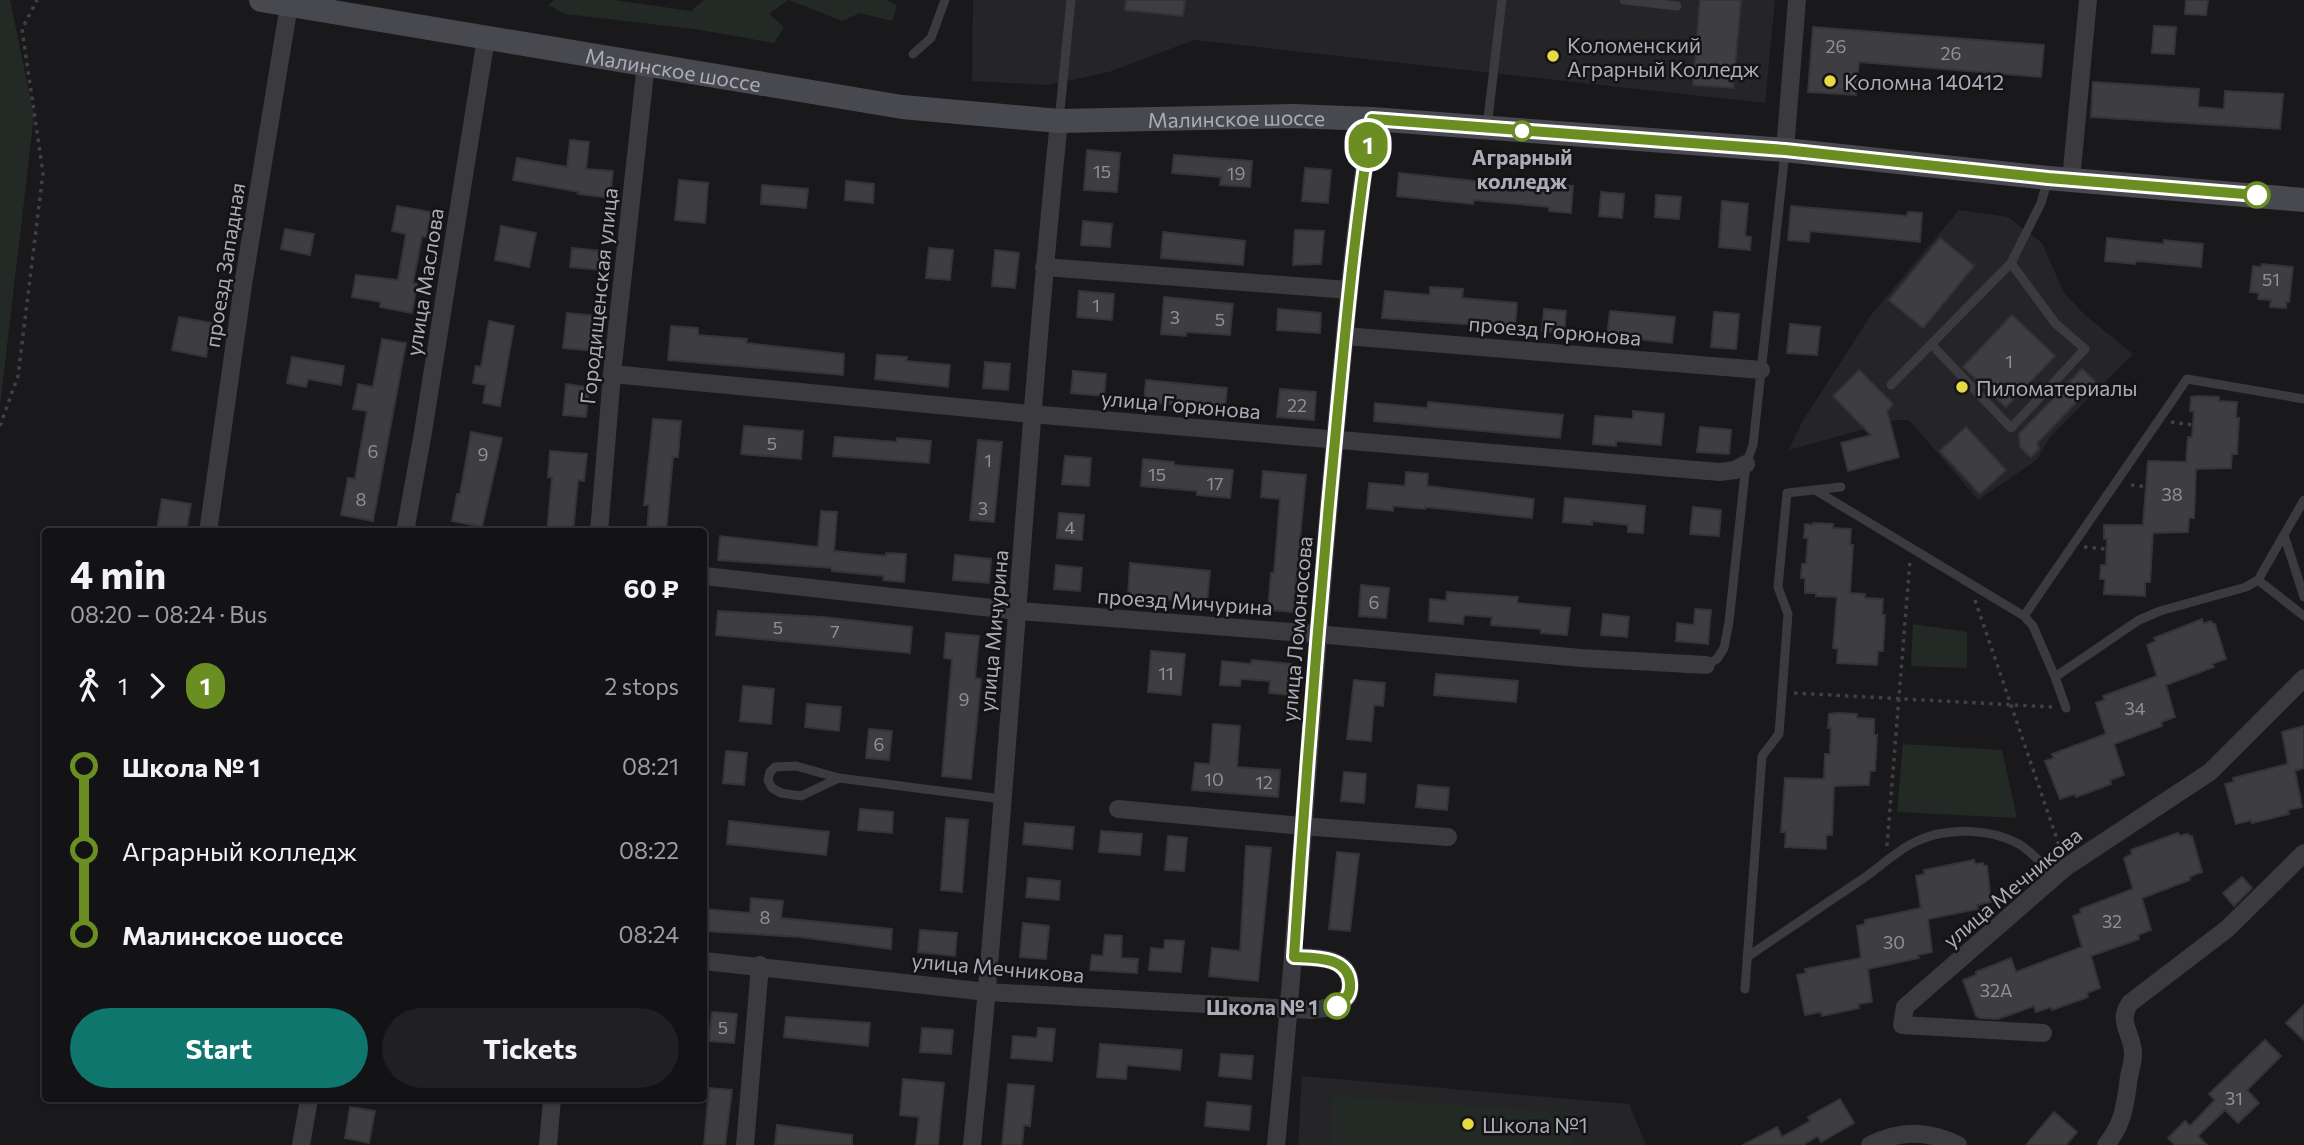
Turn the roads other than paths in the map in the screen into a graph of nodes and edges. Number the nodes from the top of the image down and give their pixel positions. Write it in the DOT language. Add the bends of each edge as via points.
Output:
graph roads {
  1 [pos="261,0"];
  2 [pos="945,0"];
  3 [pos="1071,0"];
  4 [pos="1502,0"];
  5 [pos="1624,0"];
  6 [pos="1797,0"];
  7 [pos="2088,0"];
  8 [pos="289,5"];
  9 [pos="1677,6"];
  10 [pos="486,38"];
  11 [pos="913,54"];
  12 [pos="646,64"];
  13 [pos="1372,119"];
  14 [pos="1059,121"];
  15 [pos="1486,128"];
  16 [pos="1785,150"];
  17 [pos="2060,179"];
  18 [pos="2304,200"];
  19 [pos="2011,263"];
  20 [pos="1044,267"];
  21 [pos="1349,290"];
  22 [pos="1345,336"];
  23 [pos="1931,344"];
  24 [pos="1761,370"];
  25 [pos="611,374"];
  26 [pos="1891,385"];
  27 [pos="2304,399"];
  28 [pos="1031,414"];
  29 [pos="1335,439"];
  30 [pos="1746,464"];
  31 [pos="1841,487"];
  32 [pos="1814,490"];
  33 [pos="2304,500"];
  34 [pos="209,528"];
  35 [pos="406,528"];
  36 [pos="599,528"];
  37 [pos="2284,536"];
  38 [pos="707,576"];
  39 [pos="2258,580"];
  40 [pos="2304,597"];
  41 [pos="1018,611"];
  42 [pos="2304,615"];
  43 [pos="2024,616"];
  44 [pos="1317,634"];
  45 [pos="1706,665"];
  46 [pos="2055,677"];
  47 [pos="2304,678"];
  48 [pos="2066,708"];
  49 [pos="839,778"];
  50 [pos="1002,799"];
  51 [pos="1118,809"];
  52 [pos="1302,827"];
  53 [pos="1448,837"];
  54 [pos="2304,853"];
  55 [pos="2061,871"];
  56 [pos="1294,957"];
  57 [pos="1747,957"];
  58 [pos="707,961"];
  59 [pos="760,965"];
  60 [pos="1745,989"];
  61 [pos="987,992"];
  62 [pos="1290,1007"];
  63 [pos="2043,1033"];
  64 [pos="308,1102"];
  65 [pos="552,1102"];
  66 [pos="301,1145"];
  67 [pos="548,1145"];
  68 [pos="745,1145"];
  69 [pos="972,1145"];
  70 [pos="1276,1145"];
  71 [pos="1870,1145"];
  72 [pos="1958,1145"];
  73 [pos="2106,1145"];
  1 -- 8 [label="main road, Малинское шоссе"];
  2 -- 11 [label="lane" via="931,37"];
  3 -- 14 [label="lane"];
  4 -- 15 [label="lane"];
  5 -- 9 [label="lane"];
  6 -- 16 [label="street"];
  7 -- 17 [label="street"];
  8 -- 10 [label="main road, Малинское шоссе"];
  8 -- 34 [label="street, проезд Западная"];
  10 -- 12 [label="main road, Малинское шоссе"];
  10 -- 35 [label="street, улица Маслова"];
  12 -- 14 [label="main road, Малинское шоссе" via="902,107"];
  12 -- 25 [label="street, Городищенская улица"];
  13 -- 14 [label="main road, Малинское шоссе"];
  13 -- 15 [label="main road, Малинское шоссе"];
  13 -- 21 [label="street, улица Ломоносова"];
  14 -- 20 [label="street, улица Мичурина"];
  15 -- 16 [label="main road, Малинское шоссе"];
  16 -- 17 [label="main road, Малинское шоссе"];
  16 -- 24 [label="lane"];
  17 -- 18 [label="main road, Малинское шоссе"];
  17 -- 19 [label="lane" via="2041,202"];
  19 -- 23 [label="lane"];
  19 -- 23 [label="lane" via="2055,323 2085,349 2011,428"];
  20 -- 21 [label="street"];
  20 -- 28 [label="street, улица Мичурина"];
  21 -- 22 [label="street, улица Ломоносова"];
  22 -- 24 [label="street, проезд Горюнова"];
  22 -- 29 [label="street, улица Ломоносова"];
  23 -- 26 [label="lane"];
  24 -- 30 [label="lane" via="1753,445"];
  25 -- 28 [label="street, улица Горюнова"];
  25 -- 36 [label="street, Городищенская улица"];
  27 -- 43 [label="lane" via="2187,379"];
  28 -- 29 [label="street, улица Горюнова"];
  28 -- 41 [label="street, улица Мичурина"];
  29 -- 30 [label="street, улица Горюнова" via="1720,472"];
  29 -- 44 [label="street, улица Ломоносова"];
  30 -- 45 [label="lane" via="1724,648"];
  31 -- 32 [label="lane"];
  32 -- 43 [label="lane"];
  32 -- 57 [label="lane" via="1787,493 1778,587 1788,614 1779,734 1762,756"];
  33 -- 37 [label="lane"];
  37 -- 39 [label="lane"];
  37 -- 40 [label="lane"];
  38 -- 41 [label="street, проезд Мичурина"];
  39 -- 42 [label="lane"];
  39 -- 46 [label="lane" via="2139,620"];
  41 -- 44 [label="street, проезд Мичурина"];
  41 -- 50 [label="street, улица Мичурина"];
  43 -- 46 [label="lane" via="2034,626"];
  44 -- 45 [label="street, проезд Мичурина"];
  44 -- 52 [label="street, улица Ломоносова"];
  46 -- 48 [label="lane"];
  47 -- 55 [label="street, улица Мечникова" via="2210,772"];
  49 -- 49 [label="lane" via="785,765 775,767 768,780 780,793 801,796"];
  49 -- 50 [label="lane"];
  50 -- 61 [label="street, улица Мичурина"];
  51 -- 52 [label="street"];
  52 -- 53 [label="street"];
  52 -- 56 [label="street, улица Ломоносова"];
  54 -- 73 [label="street" via="2227,929 2124,1011 2133,1055 2126,1105 2117,1131"];
  55 -- 57 [label="lane" via="2006,838 1970,831 1941,834 1917,841"];
  55 -- 63 [label="street, улица Мечникова" via="1905,1007 1902,1025"];
  56 -- 62 [label="street, улица Ломоносова"];
  56 -- 62 [label="street" via="1327,960 1344,967 1350,989 1348,998 1337,1006"];
  57 -- 60 [label="lane"];
  58 -- 59 [label="street, улица Мечникова"];
  59 -- 61 [label="street, улица Мечникова"];
  59 -- 68 [label="street"];
  61 -- 62 [label="street, улица Мечникова"];
  61 -- 69 [label="street, улица Мичурина"];
  62 -- 70 [label="street, улица Ломоносова"];
  64 -- 66 [label="street"];
  65 -- 67 [label="street"];
  71 -- 72 [label="street" via="1906,1132 1940,1136"];
}
